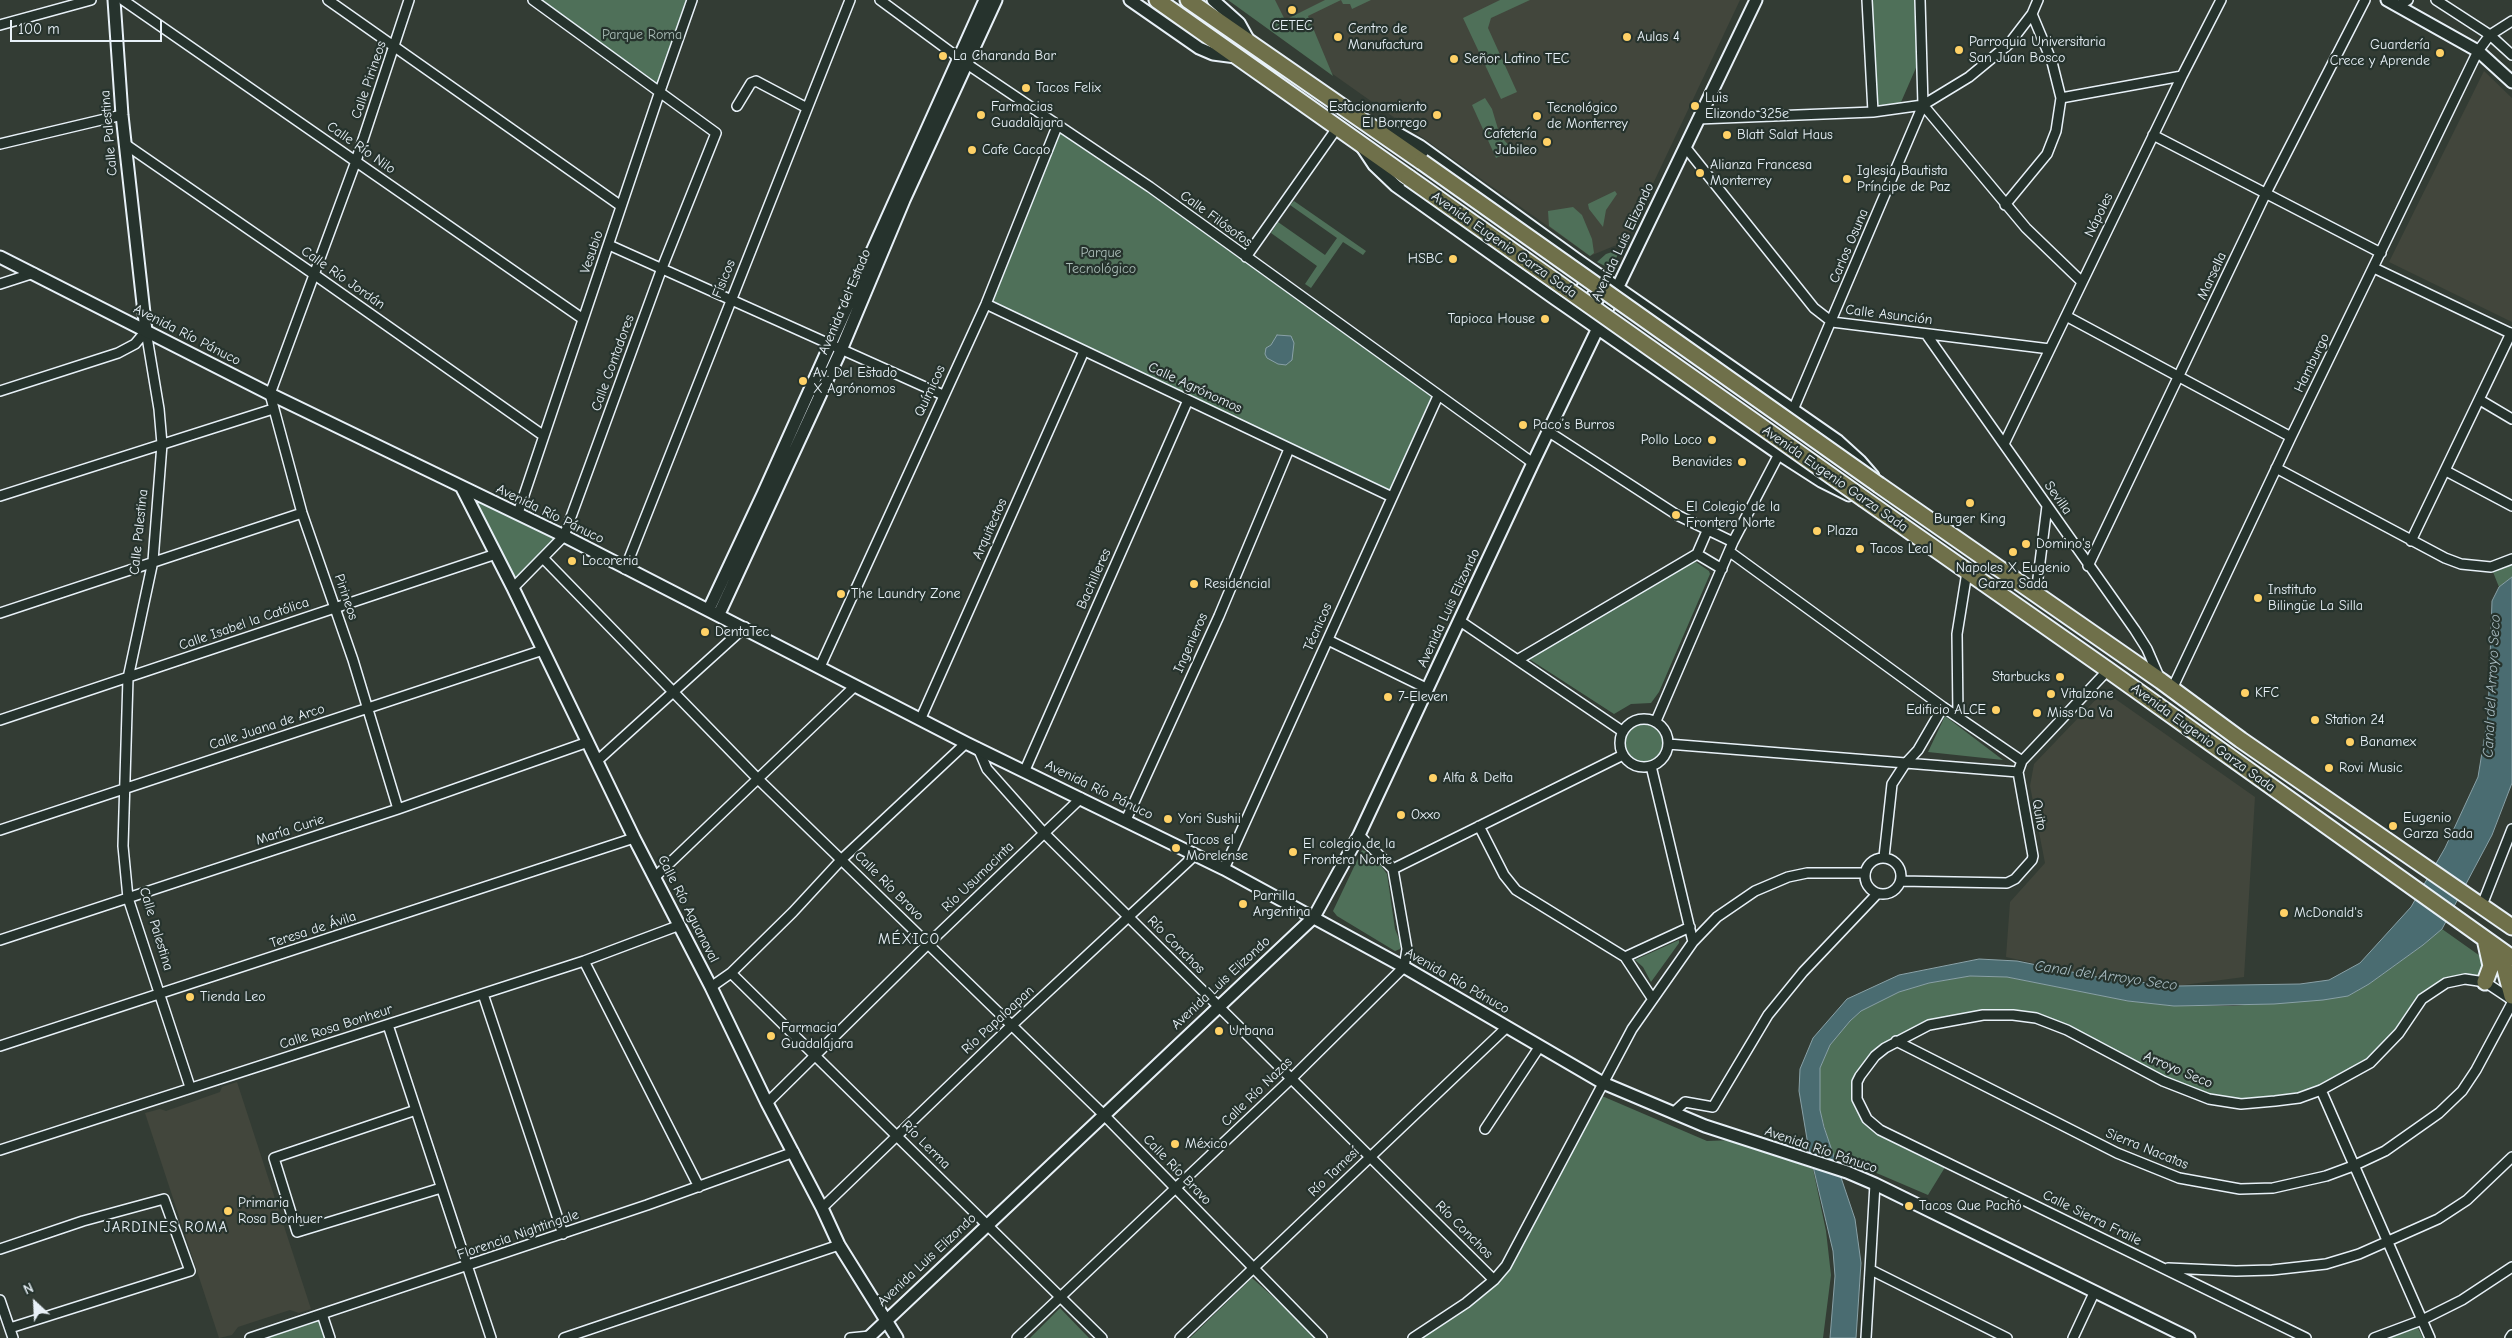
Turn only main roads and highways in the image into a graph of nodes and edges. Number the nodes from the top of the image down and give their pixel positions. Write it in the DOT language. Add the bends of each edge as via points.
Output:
graph roads {
  1 [pos="1157,0"];
  2 [pos="1188,0"];
  3 [pos="2512,927"];
  4 [pos="2486,939"];
  5 [pos="2506,954"];
  6 [pos="2485,982"];
  7 [pos="2512,1000"];
  1 -- 4 [label="highway, Avenida Eugenio Garza Sada, bridge"];
  2 -- 3 [label="highway, Avenida Eugenio Garza Sada, bridge"];
  4 -- 5 [label="highway, Avenida Eugenio Garza Sada"];
  4 -- 6 [label="highway" via="2491,966"];
  5 -- 7 [label="highway"];
}
